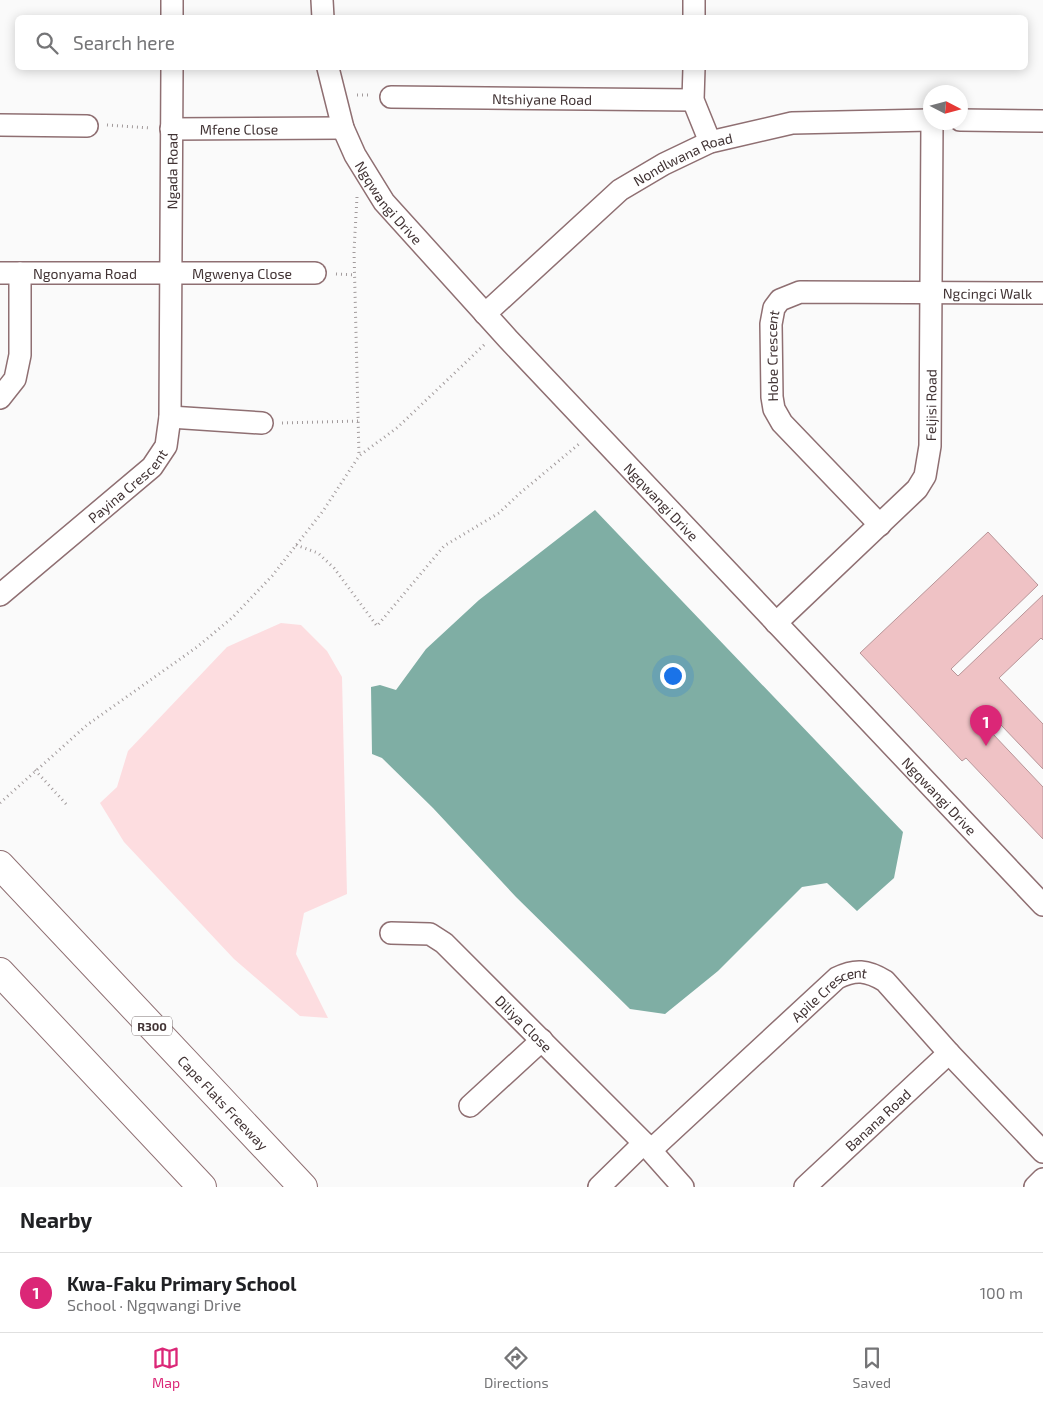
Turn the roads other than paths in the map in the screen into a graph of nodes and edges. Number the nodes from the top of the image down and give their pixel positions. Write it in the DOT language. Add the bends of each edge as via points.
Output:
graph roads {
  1 [pos="172,0"];
  2 [pos="322,0"];
  3 [pos="694,0"];
  4 [pos="172,15"];
  5 [pos="323,15"];
  6 [pos="694,15"];
  7 [pos="172,70"];
  8 [pos="329,70"];
  9 [pos="694,70"];
  10 [pos="391,97"];
  11 [pos="694,100"];
  12 [pos="968,120"];
  13 [pos="923,121"];
  14 [pos="1043,121"];
  15 [pos="0,125"];
  16 [pos="87,126"];
  17 [pos="344,128"];
  18 [pos="171,130"];
  19 [pos="931,130"];
  20 [pos="710,142"];
  21 [pos="10,273"];
  22 [pos="315,273"];
  23 [pos="170,274"];
  24 [pos="932,293"];
  25 [pos="1043,293"];
  26 [pos="485,314"];
  27 [pos="0,398"];
  28 [pos="170,417"];
  29 [pos="262,423"];
  30 [pos="880,525"];
  31 [pos="0,596"];
  32 [pos="776,622"];
  33 [pos="0,865"];
  34 [pos="1043,905"];
  35 [pos="391,933"];
  36 [pos="0,972"];
  37 [pos="542,1040"];
  38 [pos="949,1053"];
  39 [pos="470,1106"];
  40 [pos="648,1146"];
  41 [pos="1043,1152"];
  42 [pos="1043,1179"];
  43 [pos="202,1187"];
  44 [pos="303,1187"];
  45 [pos="600,1187"];
  46 [pos="683,1187"];
  47 [pos="805,1187"];
  48 [pos="1035,1187"];
  1 -- 4 [label="street"];
  2 -- 5 [label="street"];
  3 -- 6 [label="street"];
  7 -- 18 [label="street, Ngada Road"];
  8 -- 17 [label="street, Ngqwangi Drive"];
  9 -- 11 [label="street"];
  10 -- 11 [label="street, Ntshiyane Road"];
  11 -- 20 [label="street"];
  12 -- 14 [label="street"];
  13 -- 20 [label="street, Nondlwana Road" via="792,122"];
  15 -- 16 [label="street"];
  17 -- 18 [label="street, Mfene Close"];
  17 -- 26 [label="street, Ngqwangi Drive" via="360,164 384,202"];
  18 -- 23 [label="street, Ngada Road"];
  19 -- 24 [label="street, Feljisi Road"];
  20 -- 26 [label="street, Nondlwana Road" via="620,190"];
  21 -- 23 [label="street, Ngonyama Road"];
  21 -- 27 [label="street" via="20,355 15,379"];
  22 -- 23 [label="street, Mgwenya Close"];
  23 -- 28 [label="street, Payina Crescent"];
  24 -- 25 [label="street, Ngcingci Walk"];
  24 -- 30 [label="street, Feljisi Road" via="928,466 917,489"];
  24 -- 30 [label="street, Hobe Crescent" via="800,292 780,300 774,308 771,324 774,409 782,424"];
  26 -- 32 [label="street, Ngqwangi Drive"];
  28 -- 29 [label="street"];
  28 -- 31 [label="street, Payina Crescent" via="166,446 152,467"];
  30 -- 32 [label="street, Feljisi Road"];
  32 -- 34 [label="street, Ngqwangi Drive"];
  33 -- 44 [label="highway, Cape Flats Freeway / R300"];
  35 -- 37 [label="street, Diliya Close" via="430,934 444,943"];
  36 -- 43 [label="highway"];
  37 -- 39 [label="street"];
  37 -- 40 [label="street, Diliya Close"];
  38 -- 40 [label="street, Apile Crescent" via="885,981 872,973 850,972 837,978"];
  38 -- 41 [label="street, Apile Crescent"];
  38 -- 47 [label="street, Banana Road"];
  40 -- 45 [label="street"];
  40 -- 46 [label="street, Diliya Close"];
  42 -- 48 [label="street"];
}
